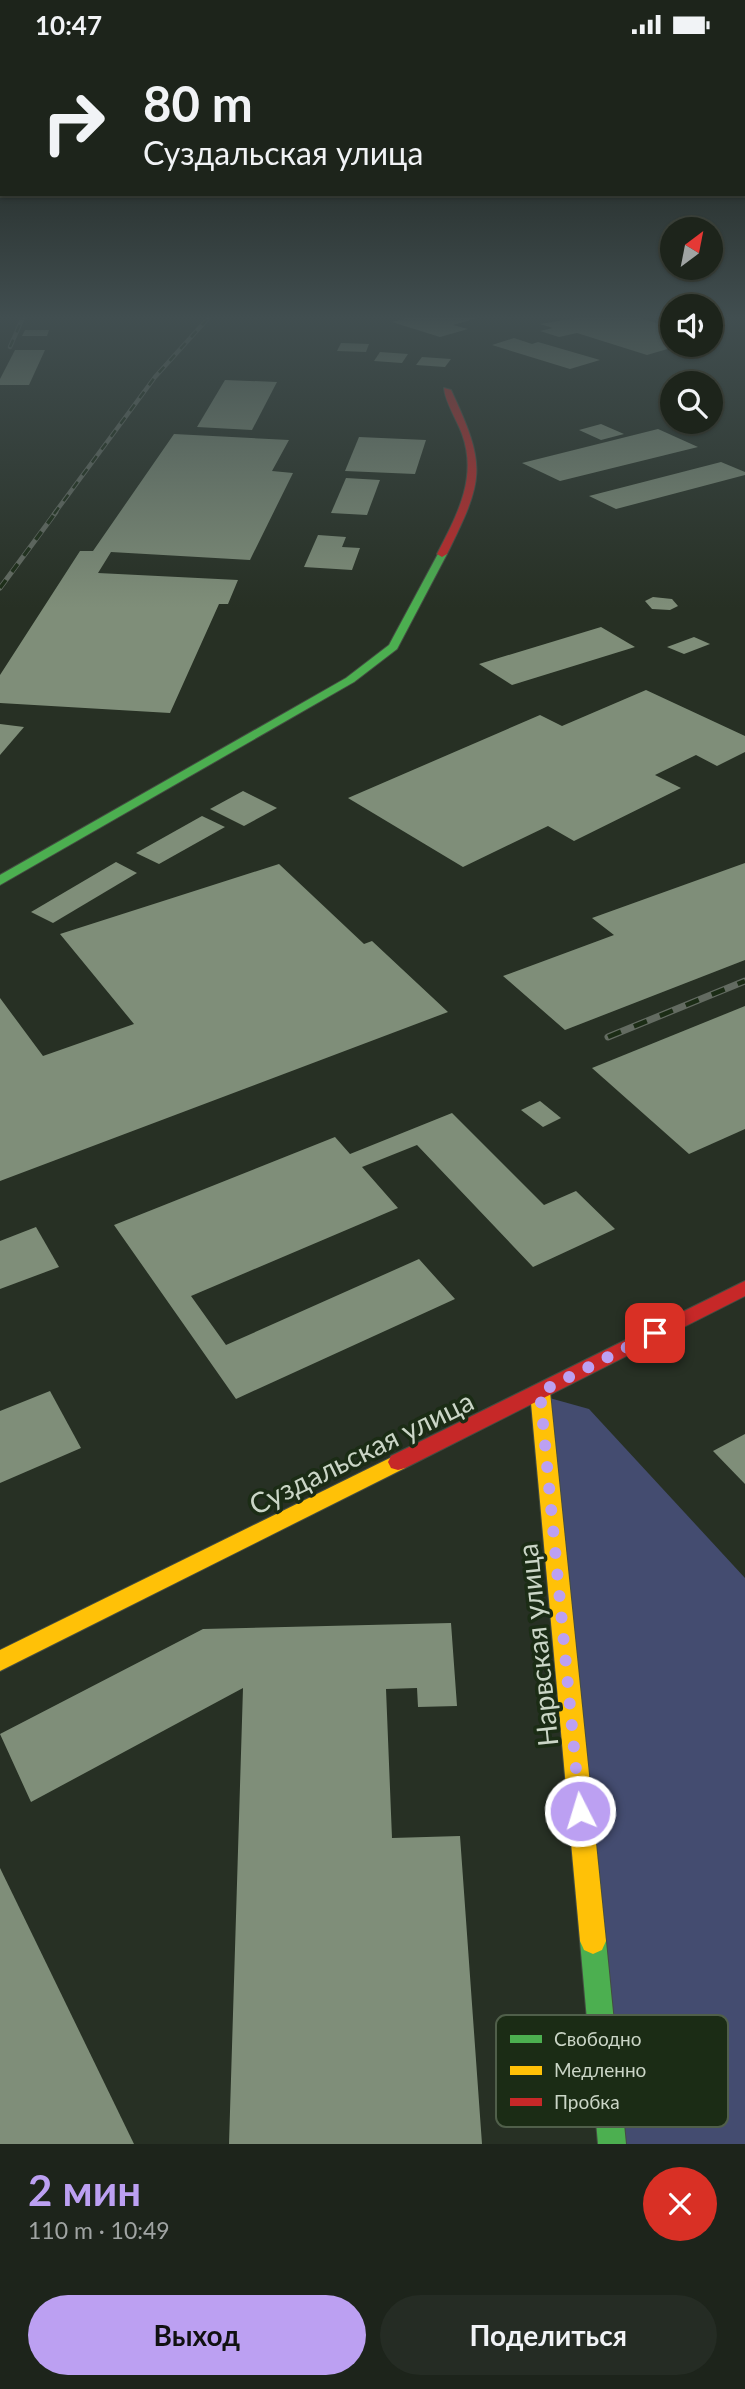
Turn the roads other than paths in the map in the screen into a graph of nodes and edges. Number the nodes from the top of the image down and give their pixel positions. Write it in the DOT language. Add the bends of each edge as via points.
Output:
graph roads {
  1 [pos="458,413"];
  2 [pos="0,881"];
  3 [pos="745,1288"];
  4 [pos="540,1392"];
  5 [pos="0,1661"];
  6 [pos="600,2015"];
  1 -- 2 [label="street" via="476,470 471,498 393,647 350,680"];
  3 -- 4 [label="street, Суздальская улица"];
  4 -- 5 [label="street, Суздальская улица"];
  4 -- 6 [label="street, Нарвская улица"];
}
